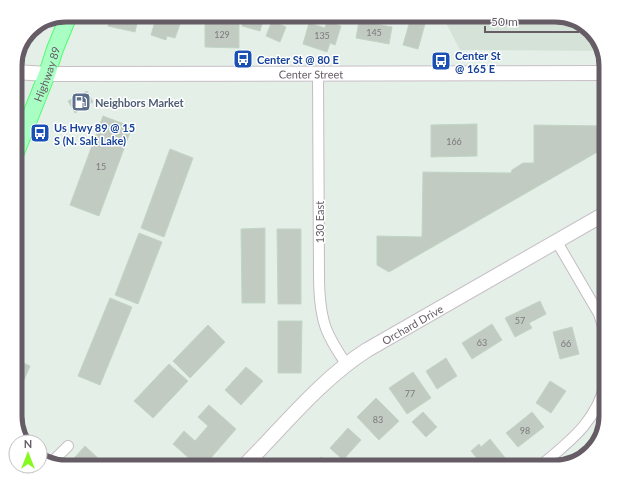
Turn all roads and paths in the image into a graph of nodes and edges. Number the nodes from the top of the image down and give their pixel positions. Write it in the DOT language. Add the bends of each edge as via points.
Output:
graph roads {
  1 [pos="66,22"];
  2 [pos="22,72"];
  3 [pos="318,73"];
  4 [pos="599,73"];
  5 [pos="48,74"];
  6 [pos="22,138"];
  7 [pos="599,217"];
  8 [pos="557,242"];
  9 [pos="599,314"];
  10 [pos="346,364"];
  11 [pos="599,402"];
  12 [pos="68,446"];
  13 [pos="55,459"];
  14 [pos="250,460"];
  15 [pos="548,460"];
  1 -- 5 [label="main road, Highway 89"];
  2 -- 5 [label="main road, Center Street"];
  3 -- 4 [label="main road, Center Street"];
  3 -- 5 [label="main road, Center Street"];
  3 -- 10 [label="street, 130 East" via="320,298 326,330"];
  5 -- 6 [label="main road, Highway 89"];
  7 -- 8 [label="main road, Orchard Drive"];
  8 -- 9 [label="street"];
  8 -- 10 [label="main road, Orchard Drive"];
  10 -- 14 [label="main road, Orchard Drive" via="323,384"];
  11 -- 15 [label="street" via="588,423"];
  12 -- 13 [label="street"];
}
